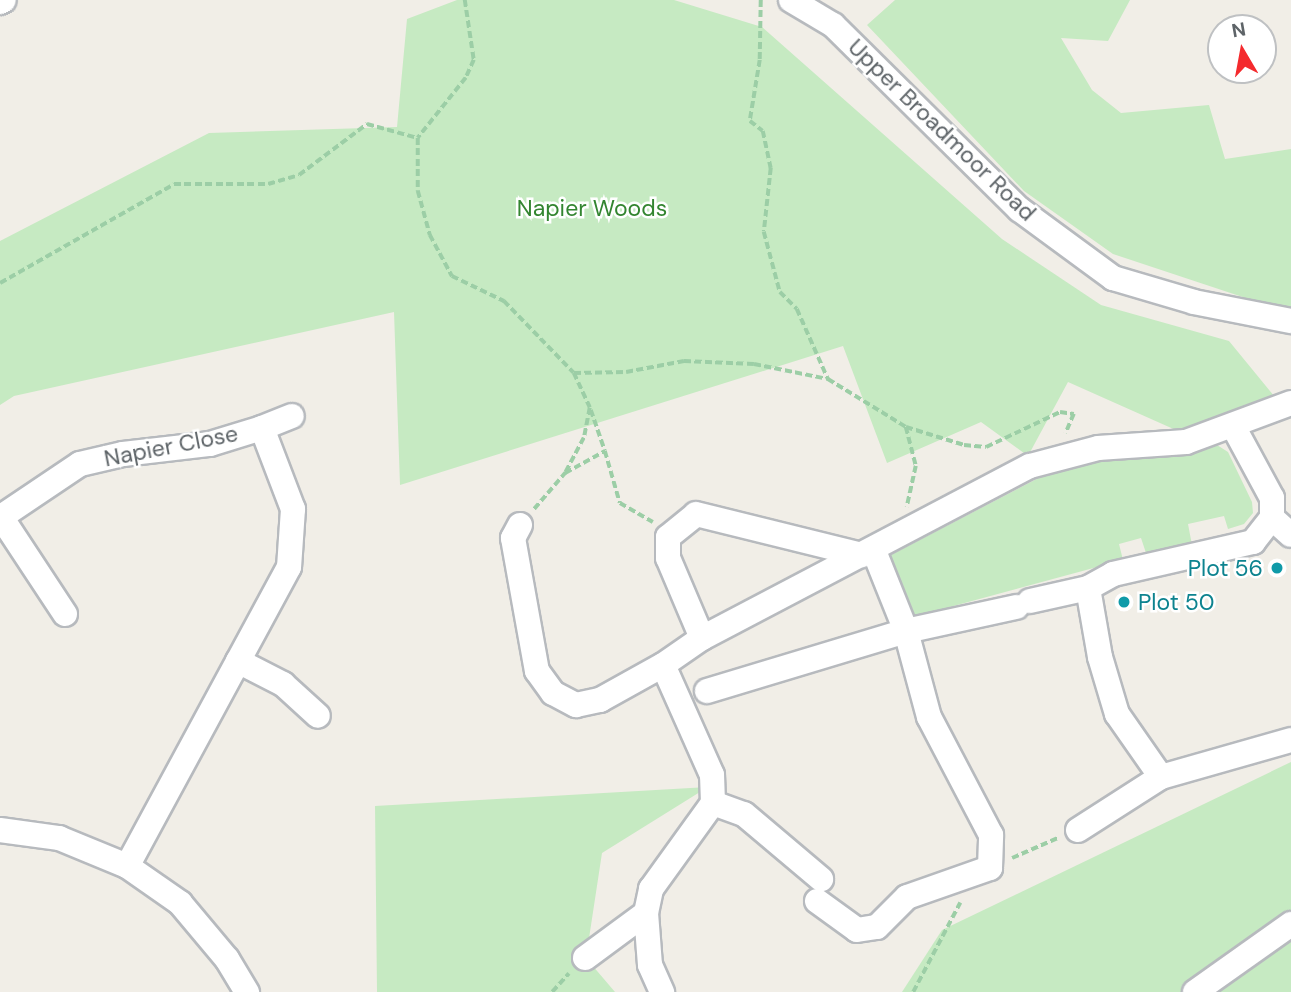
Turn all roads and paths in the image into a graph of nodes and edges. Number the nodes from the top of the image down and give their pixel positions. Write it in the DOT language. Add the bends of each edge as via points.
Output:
graph roads {
  1 [pos="465,0"];
  2 [pos="761,0"];
  3 [pos="791,0"];
  4 [pos="418,138"];
  5 [pos="0,283"];
  6 [pos="1291,321"];
  7 [pos="574,373"];
  8 [pos="828,379"];
  9 [pos="1291,402"];
  10 [pos="590,408"];
  11 [pos="292,416"];
  12 [pos="1233,426"];
  13 [pos="906,427"];
  14 [pos="262,428"];
  15 [pos="605,452"];
  16 [pos="1053,460"];
  17 [pos="565,473"];
  18 [pos="1,517"];
  19 [pos="1272,518"];
  20 [pos="520,524"];
  21 [pos="676,527"];
  22 [pos="918,527"];
  23 [pos="1291,535"];
  24 [pos="868,553"];
  25 [pos="1088,588"];
  26 [pos="65,614"];
  27 [pos="906,631"];
  28 [pos="702,638"];
  29 [pos="238,661"];
  30 [pos="663,665"];
  31 [pos="707,691"];
  32 [pos="318,716"];
  33 [pos="1291,740"];
  34 [pos="1161,777"];
  35 [pos="713,803"];
  36 [pos="0,830"];
  37 [pos="1078,830"];
  38 [pos="127,866"];
  39 [pos="983,871"];
  40 [pos="646,913"];
  41 [pos="1291,923"];
  42 [pos="581,961"];
  43 [pos="247,992"];
  44 [pos="552,992"];
  45 [pos="662,992"];
  46 [pos="913,992"];
  47 [pos="1195,992"];
  1 -- 4 [label="path" via="474,60 466,78"];
  2 -- 8 [label="path" via="761,47 750,121 763,131 771,169 764,232 780,292 797,309"];
  3 -- 6 [label="street, Upper Broadmoor Road" via="833,25 1019,209 1113,278 1194,302"];
  4 -- 5 [label="path" via="367,124 299,175 268,184 174,184"];
  4 -- 7 [label="path" via="418,191 429,235 452,276 504,301"];
  7 -- 8 [label="path" via="626,372 684,361 754,364"];
  7 -- 10 [label="path"];
  8 -- 13 [label="path"];
  9 -- 12 [label="street"];
  10 -- 15 [label="path"];
  10 -- 17 [label="path" via="584,438"];
  11 -- 14 [label="street"];
  12 -- 16 [label="street" via="1186,442 1098,448"];
  12 -- 19 [label="street" via="1272,498"];
  13 -- 16 [label="path" via="986,447 1060,412 1074,414"];
  13 -- 22 [label="path" via="916,466 906,507"];
  14 -- 18 [label="street, Napier Close" via="209,444 80,464"];
  14 -- 29 [label="street, Napier Close" via="296,524 289,567"];
  15 -- 17 [label="path"];
  15 -- 21 [label="path" via="620,503 651,521"];
  16 -- 22 [label="street" via="1030,466"];
  17 -- 20 [label="path"];
  18 -- 26 [label="street, Napier Close"];
  19 -- 23 [label="street"];
  19 -- 25 [label="street" via="1253,542 1113,573"];
  20 -- 30 [label="street" via="513,538 537,671 553,692 576,705 600,700"];
  21 -- 24 [label="street" via="696,513"];
  21 -- 28 [label="street" via="668,537 668,558"];
  22 -- 24 [label="street"];
  24 -- 27 [label="street"];
  24 -- 28 [label="street"];
  25 -- 27 [label="street"];
  25 -- 34 [label="street" via="1100,657 1117,714"];
  27 -- 31 [label="street"];
  27 -- 39 [label="street" via="929,717 991,835"];
  28 -- 30 [label="street"];
  29 -- 32 [label="street" via="283,684"];
  29 -- 38 [label="street, Napier Close"];
  30 -- 35 [label="street" via="712,775"];
  33 -- 34 [label="street"];
  34 -- 37 [label="street"];
  35 -- 39 [label="street" via="744,814 857,930 877,928 906,897"];
  35 -- 40 [label="street" via="651,889"];
  36 -- 38 [label="street" via="59,838"];
  37 -- 39 [label="path"];
  38 -- 43 [label="street" via="180,903 227,959"];
  39 -- 46 [label="path"];
  40 -- 42 [label="street"];
  40 -- 45 [label="street" via="650,965"];
  41 -- 47 [label="street"];
  42 -- 44 [label="path"];
}
